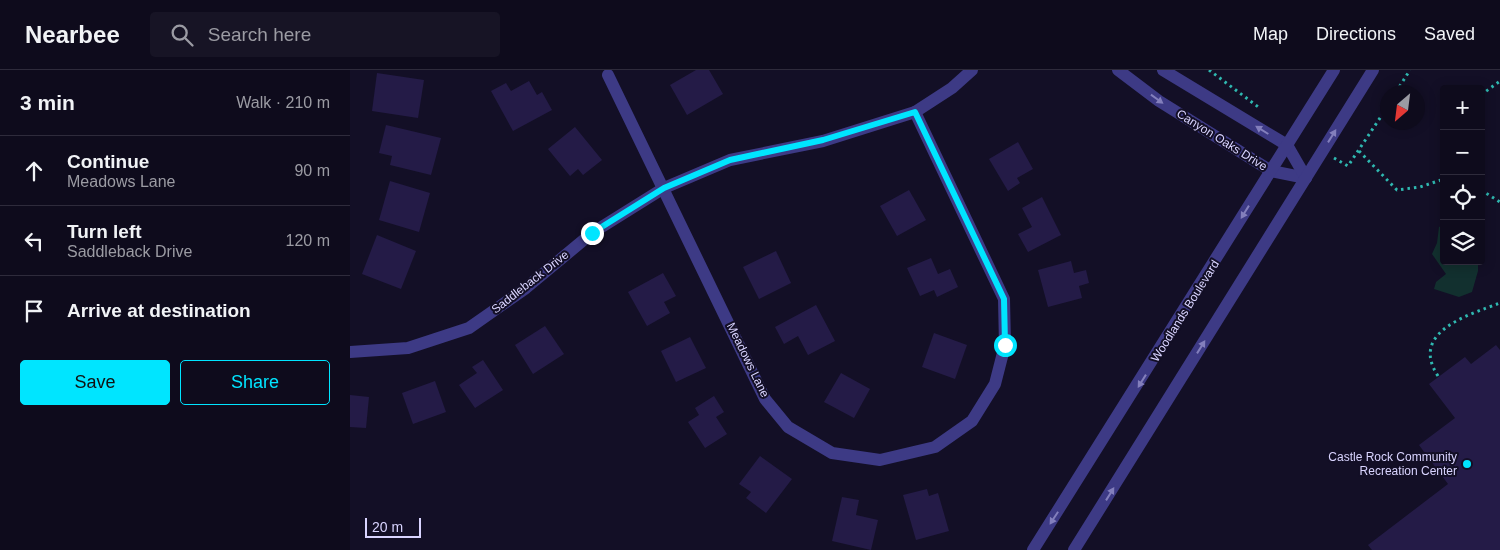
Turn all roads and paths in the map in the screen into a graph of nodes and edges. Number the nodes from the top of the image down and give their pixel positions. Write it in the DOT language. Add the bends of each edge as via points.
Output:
graph roads {
  1 [pos="972,70"];
  2 [pos="1118,70"];
  3 [pos="1163,70"];
  4 [pos="1334,70"];
  5 [pos="1373,70"];
  6 [pos="1410,70"];
  7 [pos="608,75"];
  8 [pos="1500,81"];
  9 [pos="1400,85"];
  10 [pos="1485,92"];
  11 [pos="915,112"];
  12 [pos="1380,118"];
  13 [pos="1287,145"];
  14 [pos="1271,171"];
  15 [pos="1306,178"];
  16 [pos="1440,180"];
  17 [pos="664,188"];
  18 [pos="1485,193"];
  19 [pos="1500,202"];
  20 [pos="1500,303"];
  21 [pos="350,352"];
  22 [pos="1438,376"];
  23 [pos="1033,550"];
  24 [pos="1074,550"];
  1 -- 11 [label="street, Saddleback Drive" via="952,88"];
  2 -- 14 [label="street, Canyon Oaks Drive, one-way" via="1159,101"];
  13 -- 3 [label="street, one-way"];
  4 -- 13 [label="street, Woodlands Boulevard"];
  15 -- 5 [label="street, one-way"];
  6 -- 9 [label="path"];
  7 -- 17 [label="street, Meadows Lane"];
  8 -- 10 [label="path"];
  11 -- 17 [label="street, Saddleback Drive" via="823,140 730,160"];
  11 -- 17 [label="street, Meadows Lane" via="1004,299 1005,345 995,384 972,421 935,447 880,460 832,453 788,427 765,398"];
  12 -- 16 [label="path" via="1359,151 1397,190"];
  13 -- 14 [label="street, Woodlands Boulevard"];
  13 -- 15 [label="street"];
  14 -- 15 [label="street, Canyon Oaks Drive"];
  14 -- 23 [label="street, Woodlands Boulevard, one-way"];
  24 -- 15 [label="street, one-way"];
  17 -- 21 [label="street, Saddleback Drive" via="592,233 526,288 469,328 408,348"];
  18 -- 19 [label="path"];
  20 -- 22 [label="path" via="1471,314 1437,334 1431,345 1430,357"];
}
